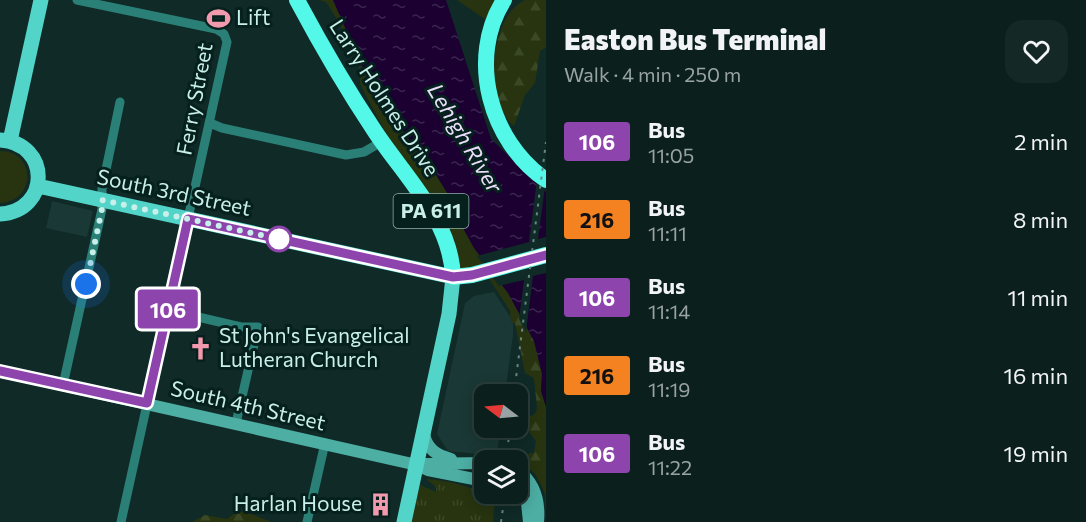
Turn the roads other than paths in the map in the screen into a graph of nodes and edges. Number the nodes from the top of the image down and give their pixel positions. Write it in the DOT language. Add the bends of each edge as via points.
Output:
graph roads {
  1 [pos="41,0"];
  2 [pos="77,0"];
  3 [pos="297,0"];
  4 [pos="504,0"];
  5 [pos="120,102"];
  6 [pos="210,123"];
  7 [pos="5,141"];
  8 [pos="381,142"];
  9 [pos="546,180"];
  10 [pos="38,186"];
  11 [pos="102,200"];
  12 [pos="0,213"];
  13 [pos="188,219"];
  14 [pos="546,255"];
  15 [pos="453,277"];
  16 [pos="168,310"];
  17 [pos="0,371"];
  18 [pos="63,385"];
  19 [pos="147,403"];
  20 [pos="236,423"];
  21 [pos="424,434"];
  22 [pos="325,443"];
  23 [pos="464,462"];
  24 [pos="474,462"];
  25 [pos="417,465"];
  26 [pos="474,479"];
  27 [pos="528,480"];
  28 [pos="527,504"];
  29 [pos="121,522"];
  30 [pos="307,522"];
  31 [pos="404,522"];
  32 [pos="529,522"];
  33 [pos="538,522"];
  1 -- 7 [label="main road"];
  2 -- 6 [label="street, Ferry Street" via="216,29 225,36 226,48"];
  3 -- 8 [label="highway, Larry Holmes Drive / PA 611"];
  4 -- 9 [label="highway" via="487,46 488,90 510,141"];
  5 -- 11 [label="street"];
  6 -- 8 [label="street" via="346,155 364,152"];
  6 -- 13 [label="street, Ferry Street"];
  7 -- 10 [label="main road" via="24,148 32,156"];
  8 -- 15 [label="highway, Larry Holmes Drive / PA 611" via="433,214 449,254"];
  10 -- 11 [label="main road, South 3rd Street"];
  10 -- 12 [label="main road" via="22,208"];
  11 -- 13 [label="main road, South 3rd Street"];
  11 -- 18 [label="street"];
  13 -- 15 [label="main road, South 3rd Street"];
  13 -- 16 [label="street, Ferry Street"];
  14 -- 15 [label="highway, South 3rd Street"];
  15 -- 21 [label="main road, Larry Holmes Drive"];
  16 -- 19 [label="street, Ferry Street"];
  16 -- 20 [label="street" via="241,327 258,327"];
  17 -- 18 [label="street, South 4th Street"];
  18 -- 19 [label="street, South 4th Street"];
  19 -- 20 [label="street, South 4th Street"];
  19 -- 29 [label="street, Ferry Street"];
  20 -- 22 [label="street, South 4th Street"];
  21 -- 23 [label="street" via="431,450"];
  21 -- 25 [label="main road, Larry Holmes Drive"];
  22 -- 25 [label="street, South 4th Street"];
  22 -- 30 [label="street"];
  23 -- 24 [label="street"];
  23 -- 25 [label="street"];
  25 -- 26 [label="street"];
  25 -- 31 [label="main road, Larry Holmes Drive"];
  27 -- 33 [label="street" via="535,491"];
  28 -- 32 [label="street"];
}
